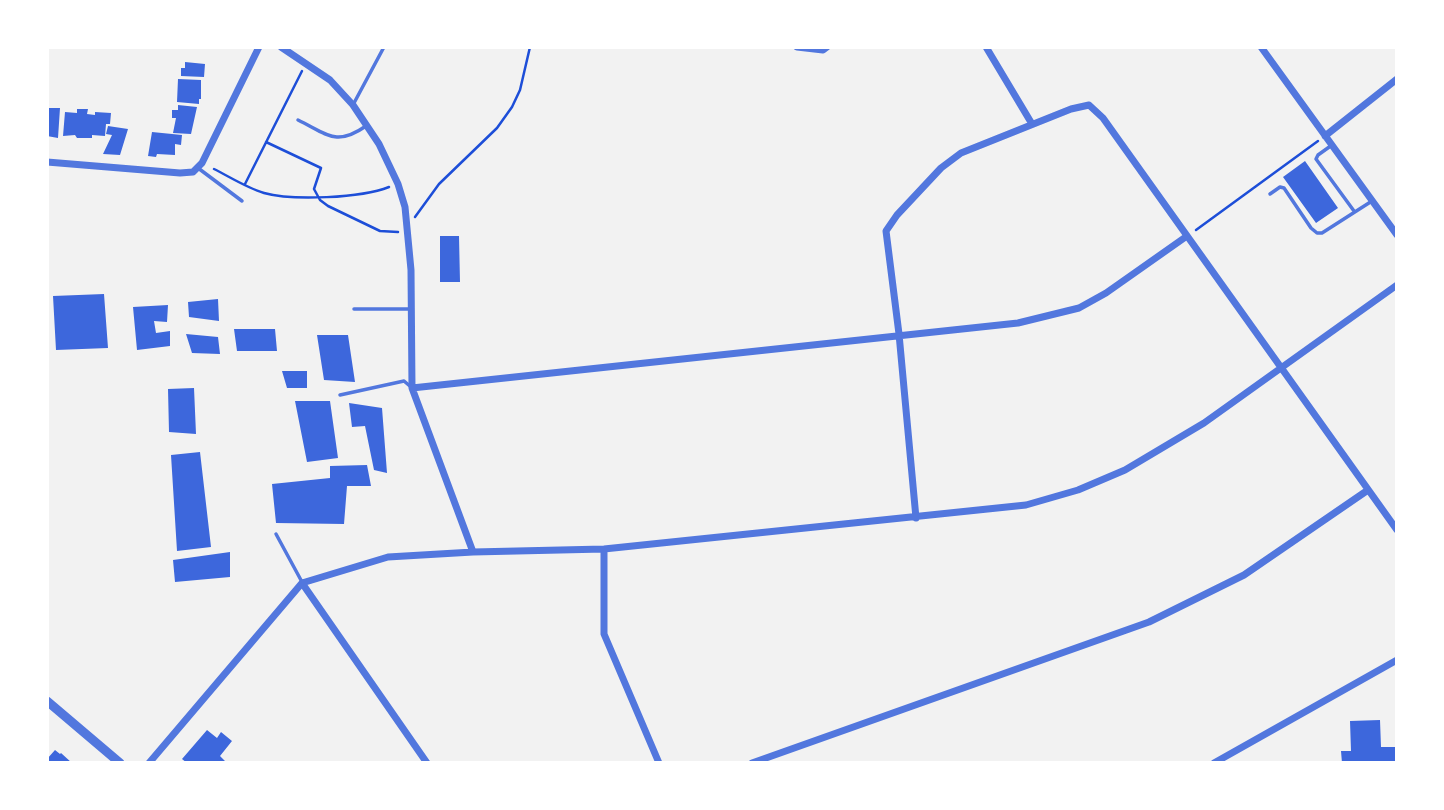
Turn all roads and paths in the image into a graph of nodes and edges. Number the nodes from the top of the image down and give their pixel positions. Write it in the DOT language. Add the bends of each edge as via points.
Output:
graph roads {
  1 [pos="259,47"];
  2 [pos="281,47"];
  3 [pos="384,47"];
  4 [pos="530,47"];
  5 [pos="797,47"];
  6 [pos="827,47"];
  7 [pos="986,47"];
  8 [pos="1261,47"];
  9 [pos="306,62"];
  10 [pos="1397,79"];
  11 [pos="353,105"];
  12 [pos="298,120"];
  13 [pos="1032,124"];
  14 [pos="368,125"];
  15 [pos="1325,136"];
  16 [pos="266,142"];
  17 [pos="1332,145"];
  18 [pos="47,162"];
  19 [pos="198,167"];
  20 [pos="245,184"];
  21 [pos="398,184"];
  22 [pos="1270,194"];
  23 [pos="318,198"];
  24 [pos="242,201"];
  25 [pos="1372,201"];
  26 [pos="1354,211"];
  27 [pos="408,228"];
  28 [pos="1397,235"];
  29 [pos="1187,236"];
  30 [pos="1397,285"];
  31 [pos="354,309"];
  32 [pos="412,309"];
  33 [pos="899,334"];
  34 [pos="1281,369"];
  35 [pos="412,388"];
  36 [pos="340,395"];
  37 [pos="1368,490"];
  38 [pos="916,518"];
  39 [pos="1397,530"];
  40 [pos="276,534"];
  41 [pos="604,549"];
  42 [pos="472,552"];
  43 [pos="302,583"];
  44 [pos="1397,660"];
  45 [pos="47,701"];
  46 [pos="153,761"];
  47 [pos="1216,762"];
  48 [pos="120,763"];
  49 [pos="427,763"];
  50 [pos="659,763"];
  51 [pos="752,763"];
  1 -- 19 [label="street"];
  2 -- 9 [label="street"];
  3 -- 11 [label="lane"];
  4 -- 27 [label="path" via="512,107 497,128 439,184"];
  5 -- 6 [label="street"];
  7 -- 13 [label="street"];
  8 -- 15 [label="street"];
  9 -- 11 [label="street"];
  9 -- 16 [label="path"];
  10 -- 15 [label="street"];
  11 -- 14 [label="street"];
  12 -- 14 [label="lane" via="337,139 348,138"];
  13 -- 29 [label="street" via="1089,105"];
  13 -- 33 [label="street" via="961,153 941,168 886,231"];
  14 -- 21 [label="street"];
  15 -- 17 [label="street"];
  15 -- 29 [label="path"];
  16 -- 20 [label="path"];
  16 -- 23 [label="path" via="321,168 314,184"];
  17 -- 25 [label="street"];
  17 -- 26 [label="lane" via="1316,159"];
  18 -- 19 [label="street" via="180,173"];
  19 -- 20 [label="path"];
  19 -- 24 [label="lane"];
  20 -- 23 [label="path" via="265,193"];
  21 -- 23 [label="path" via="363,195"];
  21 -- 27 [label="street"];
  22 -- 26 [label="lane" via="1284,188 1317,233"];
  23 -- 27 [label="path" via="380,231 395,233"];
  25 -- 26 [label="lane"];
  25 -- 28 [label="street"];
  27 -- 32 [label="street"];
  29 -- 33 [label="street" via="1079,308 1018,323"];
  29 -- 34 [label="street"];
  30 -- 34 [label="street"];
  31 -- 32 [label="lane"];
  32 -- 35 [label="street"];
  33 -- 35 [label="street"];
  33 -- 38 [label="street"];
  34 -- 37 [label="street"];
  34 -- 38 [label="street" via="1125,470 1026,505"];
  35 -- 36 [label="lane" via="404,381"];
  35 -- 42 [label="street"];
  37 -- 39 [label="street"];
  37 -- 51 [label="street" via="1244,575 1149,622"];
  38 -- 41 [label="street"];
  40 -- 43 [label="lane"];
  41 -- 42 [label="street"];
  41 -- 50 [label="street" via="604,634"];
  42 -- 43 [label="street" via="388,557"];
  43 -- 46 [label="street"];
  43 -- 49 [label="street"];
  44 -- 47 [label="street"];
  45 -- 48 [label="street"];
}
